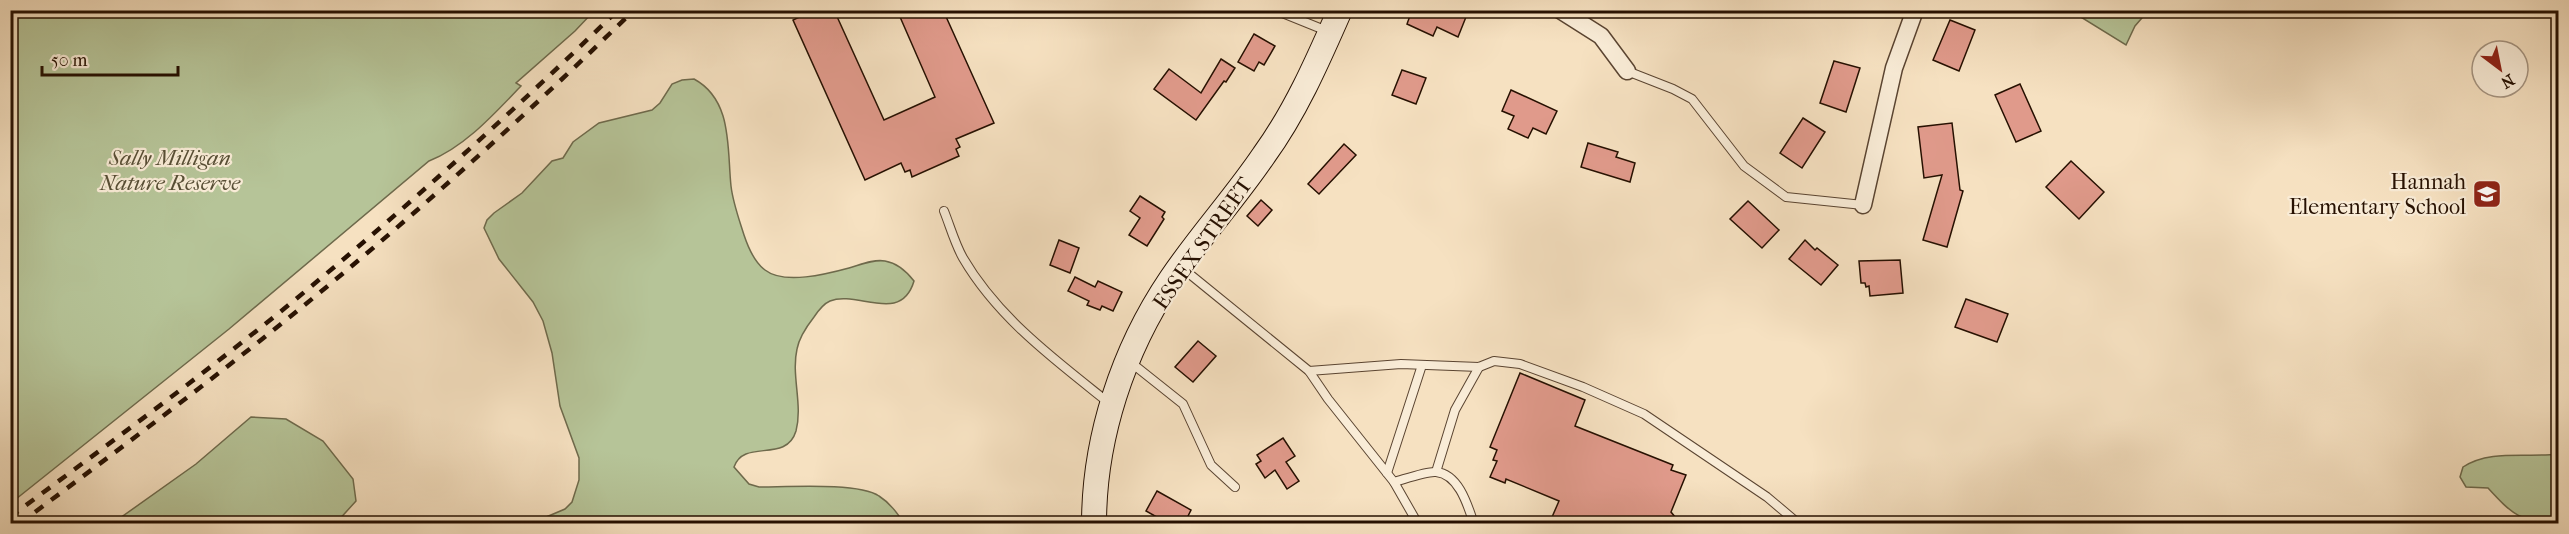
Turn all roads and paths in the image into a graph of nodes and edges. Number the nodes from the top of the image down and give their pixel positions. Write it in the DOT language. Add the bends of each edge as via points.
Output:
graph roads {
  1 [pos="1275,10"];
  2 [pos="1340,10"];
  3 [pos="1560,10"];
  4 [pos="1915,10"];
  5 [pos="1331,33"];
  6 [pos="1626,71"];
  7 [pos="1863,205"];
  8 [pos="944,211"];
  9 [pos="1180,266"];
  10 [pos="1128,361"];
  11 [pos="1422,364"];
  12 [pos="1479,367"];
  13 [pos="1309,371"];
  14 [pos="1112,406"];
  15 [pos="1436,472"];
  16 [pos="1387,473"];
  17 [pos="1394,482"];
  18 [pos="1235,487"];
  19 [pos="1094,524"];
  20 [pos="1418,524"];
  21 [pos="1474,524"];
  22 [pos="1799,524"];
  1 -- 5 [label="lane"];
  2 -- 5 [label="main road, ESSEX STREET"];
  3 -- 6 [label="street" via="1601,36"];
  4 -- 7 [label="street" via="1894,68"];
  5 -- 9 [label="main road, ESSEX STREET" via="1271,145"];
  6 -- 7 [label="lane" via="1692,99 1744,166 1786,197"];
  8 -- 14 [label="lane" via="962,256 987,295 1028,336"];
  9 -- 10 [label="main road, ESSEX STREET"];
  9 -- 13 [label="lane"];
  10 -- 14 [label="main road, ESSEX STREET"];
  10 -- 18 [label="lane" via="1183,404 1211,465"];
  11 -- 12 [label="lane"];
  11 -- 13 [label="lane"];
  11 -- 16 [label="lane"];
  12 -- 15 [label="lane" via="1455,410"];
  12 -- 22 [label="lane" via="1494,360 1520,364 1644,414 1767,497"];
  13 -- 16 [label="lane"];
  14 -- 19 [label="main road, ESSEX STREET" via="1102,441"];
  15 -- 17 [label="lane"];
  15 -- 21 [label="lane" via="1450,478 1462,494"];
  16 -- 17 [label="lane"];
  17 -- 20 [label="lane"];
}
